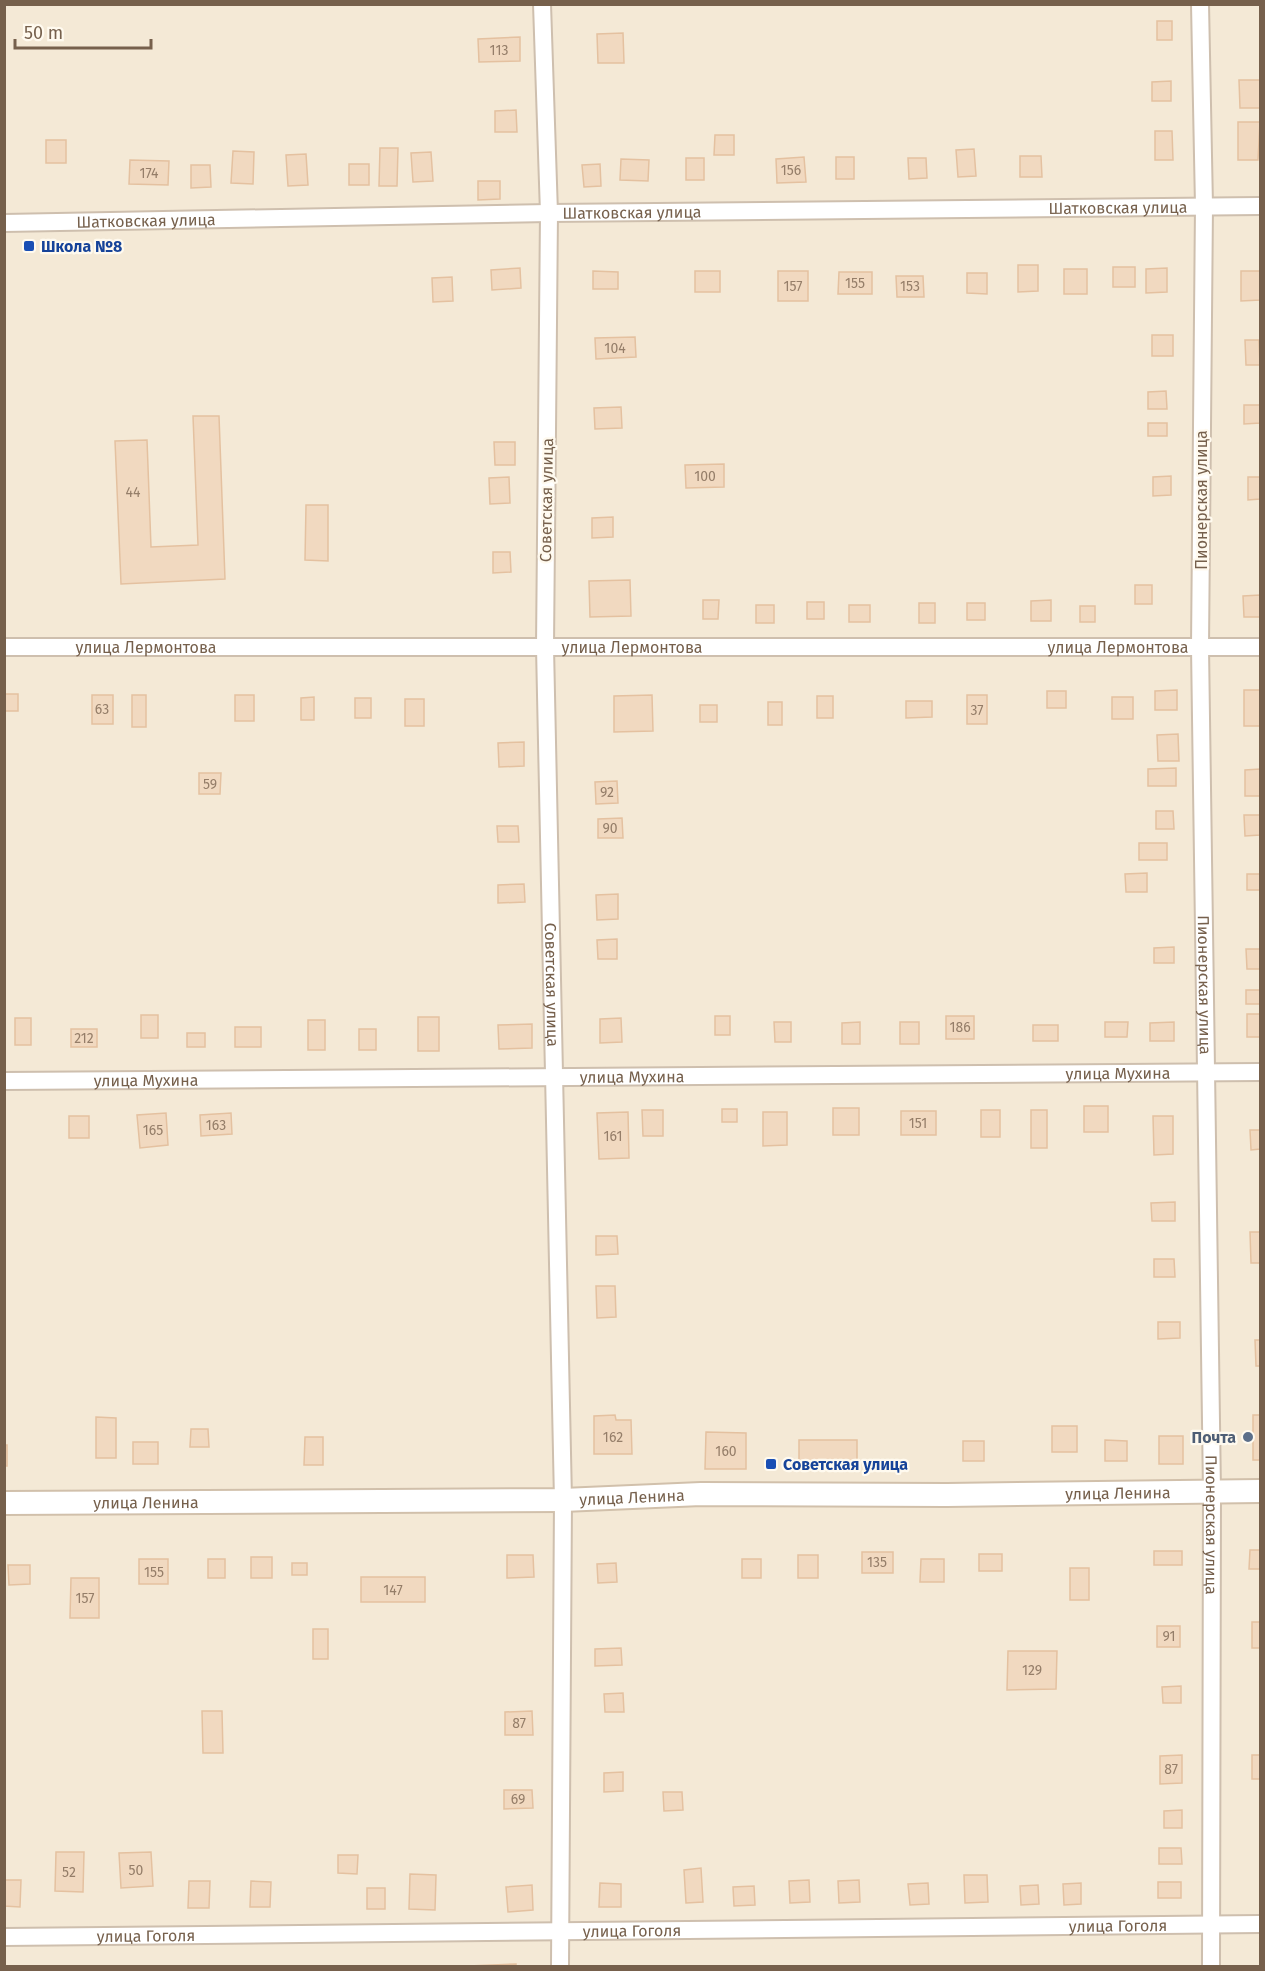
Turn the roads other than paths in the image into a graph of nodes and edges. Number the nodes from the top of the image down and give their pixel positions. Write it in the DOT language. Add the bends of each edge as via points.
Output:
graph roads {
  1 [pos="542,4"];
  2 [pos="1200,4"];
  3 [pos="1204,206"];
  4 [pos="1260,206"];
  5 [pos="549,213"];
  6 [pos="4,223"];
  7 [pos="4,647"];
  8 [pos="545,647"];
  9 [pos="1260,647"];
  10 [pos="1200,648"];
  11 [pos="1260,1072"];
  12 [pos="1205,1074"];
  13 [pos="552,1078"];
  14 [pos="4,1081"];
  15 [pos="1260,1491"];
  16 [pos="1212,1492"];
  17 [pos="563,1500"];
  18 [pos="4,1503"];
  19 [pos="1260,1924"];
  20 [pos="1210,1925"];
  21 [pos="560,1931"];
  22 [pos="4,1937"];
  23 [pos="560,1966"];
  24 [pos="1211,1966"];
  1 -- 5 [label="street, Советская улица"];
  2 -- 3 [label="street, Пионерская улица"];
  3 -- 4 [label="street, Шатковская улица"];
  3 -- 5 [label="street, Шатковская улица"];
  3 -- 10 [label="street, Пионерская улица"];
  5 -- 6 [label="street, Шатковская улица"];
  5 -- 8 [label="street, Советская улица"];
  7 -- 8 [label="street, улица Лермонтова"];
  8 -- 10 [label="street, улица Лермонтова"];
  8 -- 13 [label="street, Советская улица"];
  9 -- 10 [label="street, улица Лермонтова"];
  10 -- 12 [label="street, Пионерская улица"];
  11 -- 12 [label="street, улица Мухина"];
  12 -- 13 [label="street, улица Мухина"];
  12 -- 16 [label="street, Пионерская улица"];
  13 -- 14 [label="street, улица Мухина"];
  13 -- 17 [label="street, Советская улица"];
  15 -- 16 [label="main road, улица Ленина"];
  16 -- 17 [label="main road, улица Ленина" via="701,1494"];
  16 -- 20 [label="street, Пионерская улица"];
  17 -- 18 [label="main road, улица Ленина"];
  17 -- 21 [label="street, Советская улица"];
  19 -- 20 [label="street, улица Гоголя"];
  20 -- 21 [label="street, улица Гоголя"];
  20 -- 24 [label="street, Пионерская улица"];
  21 -- 22 [label="street, улица Гоголя"];
  21 -- 23 [label="street, Советская улица"];
}
